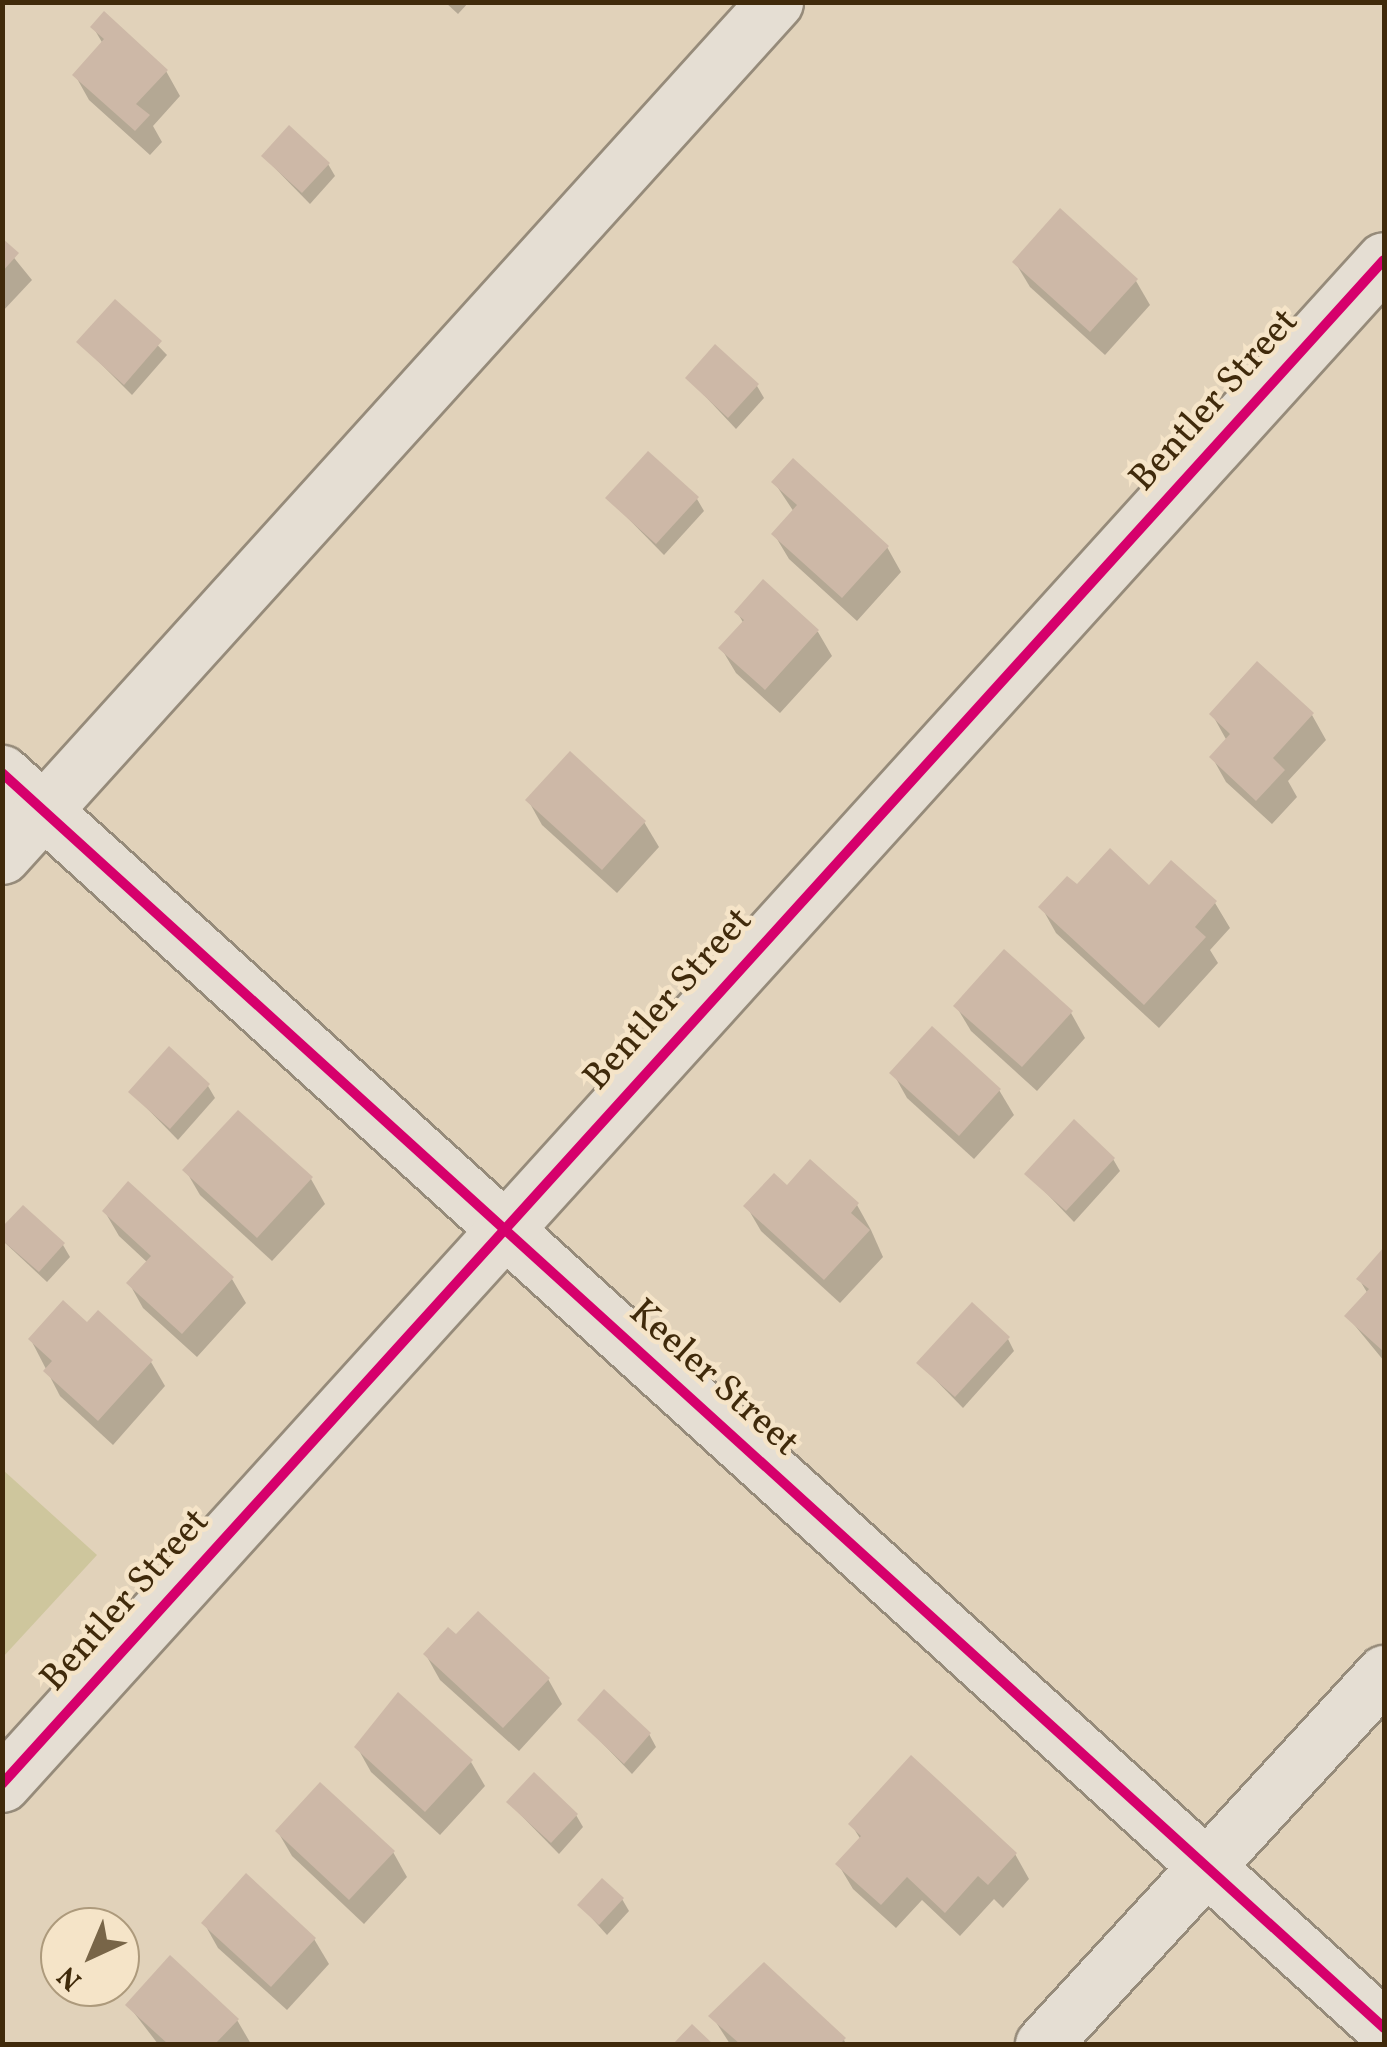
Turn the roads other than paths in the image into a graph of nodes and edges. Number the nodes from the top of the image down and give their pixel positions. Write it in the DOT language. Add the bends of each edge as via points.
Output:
graph roads {
  1 [pos="776,2"];
  2 [pos="1384,260"];
  3 [pos="2,773"];
  4 [pos="44,811"];
  5 [pos="2,856"];
  6 [pos="503,1228"];
  7 [pos="1384,1673"];
  8 [pos="2,1784"];
  9 [pos="1205,1867"];
  10 [pos="1384,2028"];
  11 [pos="1043,2044"];
  1 -- 4 [label="street"];
  2 -- 6 [label="street, Bentler Street"];
  3 -- 4 [label="street, Keeler Street"];
  4 -- 5 [label="street"];
  4 -- 6 [label="street, Keeler Street"];
  6 -- 8 [label="street, Bentler Street"];
  6 -- 9 [label="street, Keeler Street"];
  7 -- 9 [label="street"];
  9 -- 10 [label="street, Keeler Street"];
  9 -- 11 [label="street"];
}
